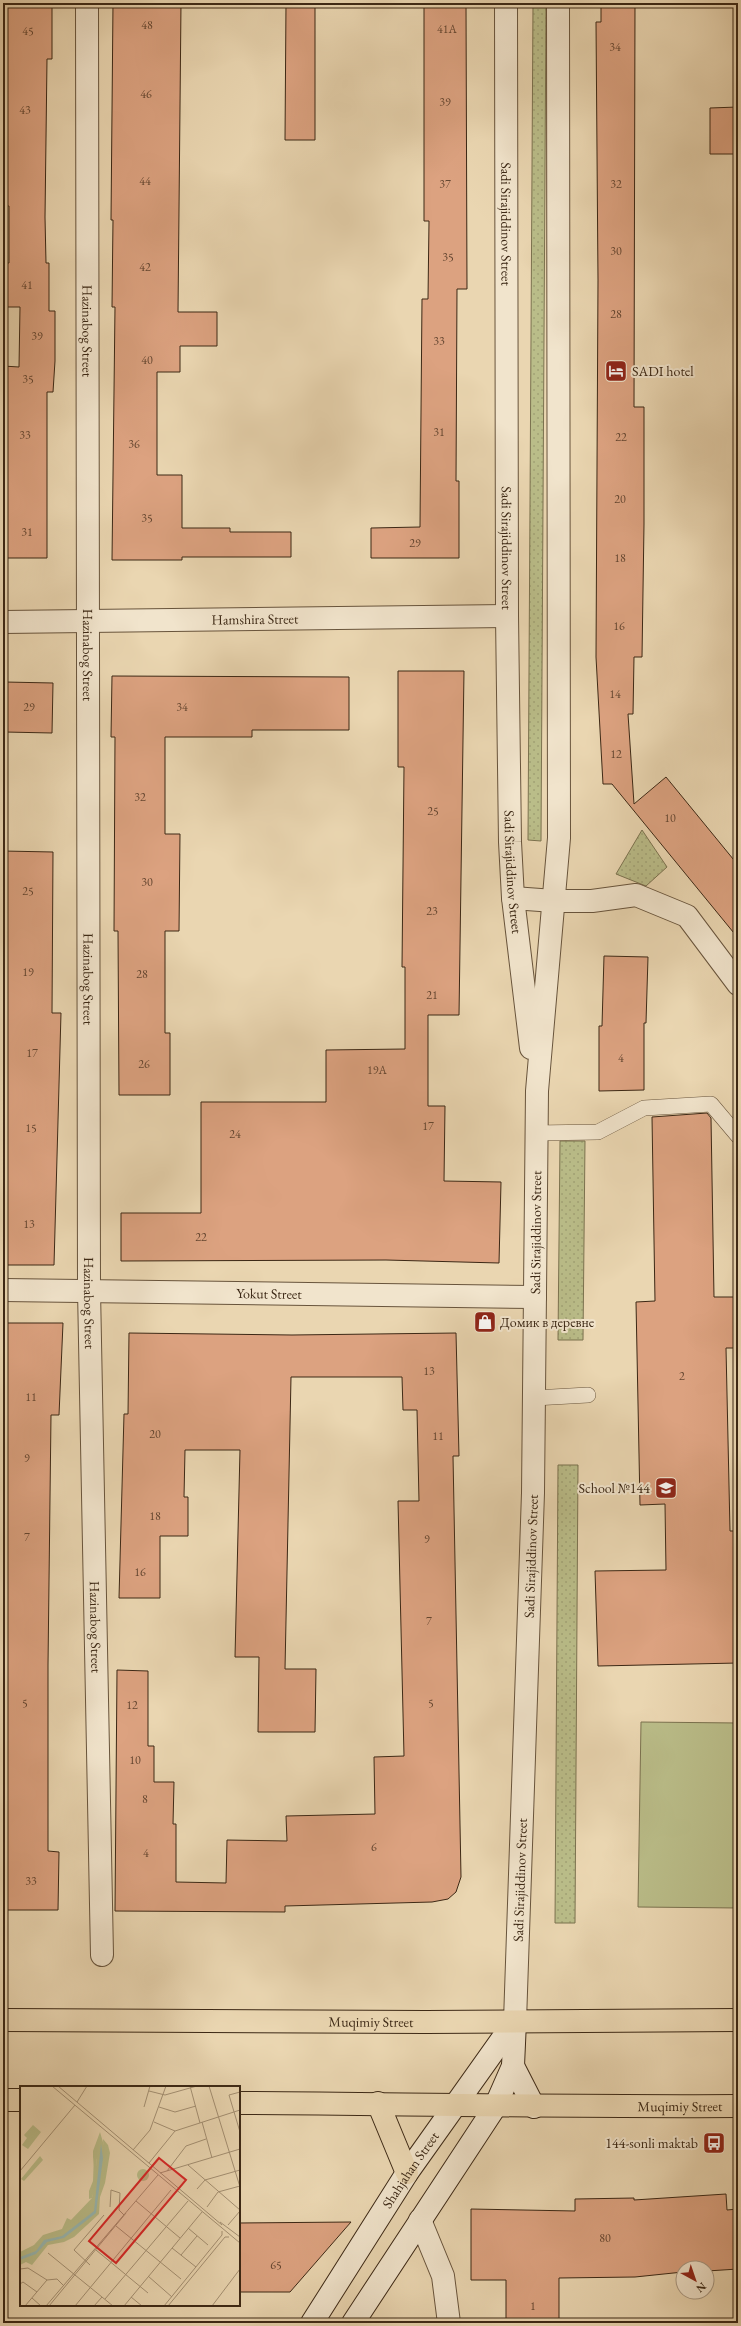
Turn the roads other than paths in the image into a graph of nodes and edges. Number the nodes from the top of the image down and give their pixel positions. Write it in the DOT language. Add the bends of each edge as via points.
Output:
graph roads {
  1 [pos="87,3"];
  2 [pos="506,3"];
  3 [pos="558,3"];
  4 [pos="507,616"];
  5 [pos="3,622"];
  6 [pos="88,622"];
  7 [pos="513,898"];
  8 [pos="554,901"];
  9 [pos="738,984"];
  10 [pos="537,1091"];
  11 [pos="536,1133"];
  12 [pos="738,1136"];
  13 [pos="3,1290"];
  14 [pos="88,1290"];
  15 [pos="535,1297"];
  16 [pos="588,1395"];
  17 [pos="534,1398"];
  18 [pos="102,1955"];
  19 [pos="3,2020"];
  20 [pos="738,2020"];
  21 [pos="515,2021"];
  22 [pos="513,2066"];
  23 [pos="3,2100"];
  24 [pos="20,2100"];
  25 [pos="240,2103"];
  26 [pos="378,2103"];
  27 [pos="455,2106"];
  28 [pos="738,2106"];
  29 [pos="495,2107"];
  30 [pos="534,2107"];
  31 [pos="407,2173"];
  32 [pos="420,2220"];
  33 [pos="312,2323"];
  34 [pos="354,2323"];
  35 [pos="449,2323"];
  1 -- 6 [label="street, Hazinabog Street"];
  2 -- 4 [label="street, Sadi Sirajiddinov Street"];
  3 -- 8 [label="street, Sadi Sirajiddinov Street" via="559,838"];
  4 -- 6 [label="street, Hamshira Street"];
  4 -- 7 [label="street, Sadi Sirajiddinov Street"];
  5 -- 6 [label="street, Hamshira Street"];
  6 -- 14 [label="street, Hazinabog Street"];
  7 -- 8 [label="street"];
  7 -- 10 [label="street, Sadi Sirajiddinov Street"];
  8 -- 9 [label="street" via="592,901 636,895 687,916"];
  8 -- 10 [label="street, Sadi Sirajiddinov Street"];
  10 -- 11 [label="street, Sadi Sirajiddinov Street"];
  11 -- 12 [label="lane" via="598,1132 644,1108 711,1104"];
  11 -- 15 [label="street, Sadi Sirajiddinov Street"];
  13 -- 14 [label="street, Yokut Street"];
  14 -- 15 [label="street, Yokut Street"];
  14 -- 18 [label="street, Hazinabog Street"];
  15 -- 17 [label="street, Sadi Sirajiddinov Street"];
  16 -- 17 [label="lane"];
  17 -- 21 [label="street, Sadi Sirajiddinov Street"];
  19 -- 21 [label="main road, Muqimiy Street"];
  20 -- 21 [label="main road, Muqimiy Street"];
  21 -- 22 [label="street, Sadi Sirajiddinov Street"];
  21 -- 27 [label="street, Shahjahan Street"];
  22 -- 29 [label="street"];
  22 -- 30 [label="street"];
  23 -- 24 [label="main road"];
  25 -- 26 [label="main road, Muqimiy Street"];
  26 -- 27 [label="main road, Muqimiy Street"];
  26 -- 31 [label="main road"];
  27 -- 29 [label="main road, Muqimiy Street"];
  27 -- 31 [label="street, Shahjahan Street"];
  28 -- 30 [label="main road, Muqimiy Street"];
  29 -- 30 [label="main road, Muqimiy Street"];
  29 -- 32 [label="street"];
  31 -- 33 [label="street, Shahjahan Street"];
  32 -- 34 [label="street"];
  32 -- 35 [label="street" via="443,2276"];
}
